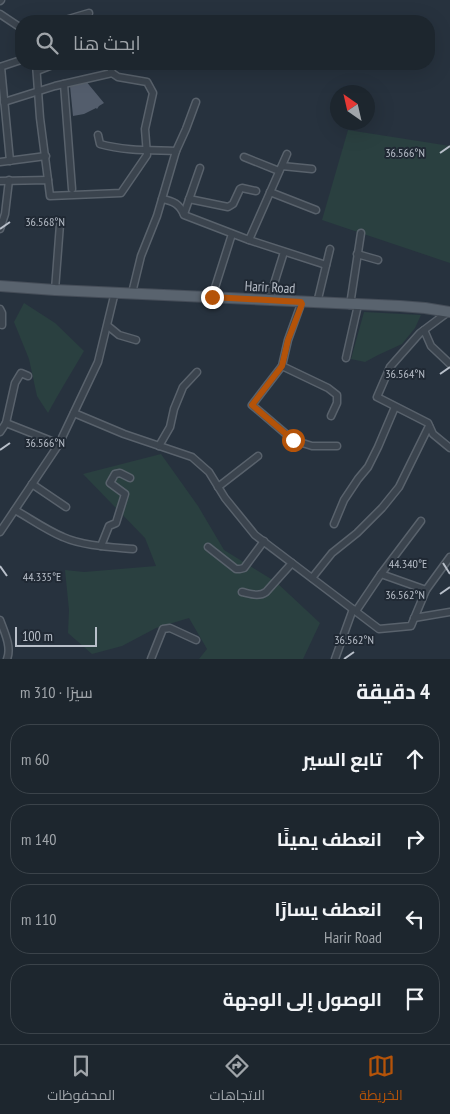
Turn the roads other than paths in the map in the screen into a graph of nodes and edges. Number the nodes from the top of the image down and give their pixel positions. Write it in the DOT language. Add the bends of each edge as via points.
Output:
graph roads {
  1 [pos="0,14"];
  2 [pos="78,15"];
  3 [pos="90,15"];
  4 [pos="15,24"];
  5 [pos="15,62"];
  6 [pos="0,67"];
  7 [pos="37,70"];
  8 [pos="111,70"];
  9 [pos="112,73"];
  10 [pos="64,84"];
  11 [pos="38,92"];
  12 [pos="4,102"];
  13 [pos="196,102"];
  14 [pos="98,135"];
  15 [pos="147,150"];
  16 [pos="176,151"];
  17 [pos="287,154"];
  18 [pos="46,156"];
  19 [pos="244,157"];
  20 [pos="10,161"];
  21 [pos="0,162"];
  22 [pos="200,168"];
  23 [pos="281,168"];
  24 [pos="312,169"];
  25 [pos="9,180"];
  26 [pos="48,180"];
  27 [pos="0,181"];
  28 [pos="72,189"];
  29 [pos="256,191"];
  30 [pos="270,192"];
  31 [pos="162,198"];
  32 [pos="189,199"];
  33 [pos="316,210"];
  34 [pos="3,214"];
  35 [pos="184,215"];
  36 [pos="60,224"];
  37 [pos="0,229"];
  38 [pos="360,233"];
  39 [pos="232,234"];
  40 [pos="249,240"];
  41 [pos="330,249"];
  42 [pos="284,252"];
  43 [pos="357,254"];
  44 [pos="378,260"];
  45 [pos="326,265"];
  46 [pos="0,286"];
  47 [pos="55,290"];
  48 [pos="116,292"];
  49 [pos="132,293"];
  50 [pos="212,297"];
  51 [pos="268,300"];
  52 [pos="301,302"];
  53 [pos="317,303"];
  54 [pos="354,305"];
  55 [pos="0,310"];
  56 [pos="449,312"];
  57 [pos="2,325"];
  58 [pos="108,326"];
  59 [pos="424,330"];
  60 [pos="136,340"];
  61 [pos="346,358"];
  62 [pos="450,364"];
  63 [pos="282,366"];
  64 [pos="197,372"];
  65 [pos="28,376"];
  66 [pos="395,406"];
  67 [pos="74,413"];
  68 [pos="330,416"];
  69 [pos="6,423"];
  70 [pos="429,426"];
  71 [pos="0,432"];
  72 [pos="59,444"];
  73 [pos="159,446"];
  74 [pos="338,446"];
  75 [pos="450,448"];
  76 [pos="258,456"];
  77 [pos="130,478"];
  78 [pos="32,484"];
  79 [pos="218,487"];
  80 [pos="66,506"];
  81 [pos="15,510"];
  82 [pos="421,520"];
  83 [pos="2,524"];
  84 [pos="334,524"];
  85 [pos="0,532"];
  86 [pos="264,541"];
  87 [pos="101,546"];
  88 [pos="208,547"];
  89 [pos="133,549"];
  90 [pos="450,559"];
  91 [pos="292,563"];
  92 [pos="381,574"];
  93 [pos="312,578"];
  94 [pos="426,590"];
  95 [pos="242,592"];
  96 [pos="355,610"];
  97 [pos="450,612"];
  98 [pos="414,618"];
  99 [pos="0,620"];
  100 [pos="196,640"];
  101 [pos="10,658"];
  102 [pos="151,659"];
  103 [pos="335,659"];
  1 -- 4 [label="street"];
  2 -- 3 [label="street" via="88,11"];
  5 -- 6 [label="street"];
  6 -- 12 [label="street"];
  7 -- 11 [label="street"];
  8 -- 9 [label="street"];
  9 -- 10 [label="street"];
  9 -- 15 [label="street" via="147,82 153,93 145,129"];
  10 -- 11 [label="street"];
  10 -- 28 [label="street"];
  11 -- 12 [label="street"];
  11 -- 18 [label="street"];
  12 -- 20 [label="street"];
  13 -- 16 [label="street"];
  14 -- 15 [label="street" via="100,144"];
  15 -- 16 [label="street"];
  15 -- 26 [label="street" via="148,155 121,193 50,196"];
  16 -- 31 [label="street"];
  17 -- 23 [label="street"];
  18 -- 20 [label="street"];
  18 -- 26 [label="street"];
  19 -- 23 [label="street"];
  20 -- 21 [label="street"];
  22 -- 32 [label="street"];
  23 -- 24 [label="street"];
  23 -- 30 [label="street"];
  25 -- 26 [label="street"];
  25 -- 27 [label="street"];
  25 -- 34 [label="street"];
  29 -- 32 [label="street" via="240,189 228,207"];
  30 -- 33 [label="street"];
  30 -- 40 [label="street"];
  31 -- 35 [label="street" via="177,204"];
  31 -- 49 [label="street" via="141,256"];
  32 -- 35 [label="street"];
  34 -- 37 [label="street"];
  35 -- 39 [label="street"];
  36 -- 47 [label="street"];
  38 -- 43 [label="street"];
  39 -- 40 [label="street"];
  39 -- 50 [label="street"];
  40 -- 42 [label="street"];
  41 -- 45 [label="street"];
  42 -- 45 [label="street"];
  42 -- 51 [label="street"];
  43 -- 44 [label="street"];
  43 -- 54 [label="street"];
  45 -- 53 [label="street"];
  46 -- 47 [label="main road, Harir Road"];
  47 -- 48 [label="main road, Harir Road"];
  48 -- 49 [label="main road, Harir Road"];
  48 -- 58 [label="street"];
  49 -- 50 [label="main road, Harir Road"];
  50 -- 51 [label="main road, Harir Road"];
  51 -- 52 [label="main road, Harir Road"];
  52 -- 53 [label="main road, Harir Road"];
  52 -- 63 [label="street"];
  53 -- 54 [label="main road, Harir Road"];
  54 -- 56 [label="main road, Harir Road"];
  54 -- 61 [label="street"];
  55 -- 57 [label="street"];
  56 -- 59 [label="street"];
  58 -- 60 [label="street" via="119,335"];
  58 -- 67 [label="street" via="98,362"];
  59 -- 62 [label="street" via="431,346"];
  59 -- 66 [label="street" via="390,367 377,397"];
  63 -- 68 [label="street" via="336,395 337,403"];
  63 -- 74 [label="street" via="252,405 293,440 312,446"];
  64 -- 73 [label="street" via="183,387 170,427"];
  65 -- 69 [label="street" via="21,373 15,383"];
  66 -- 70 [label="street"];
  66 -- 84 [label="street" via="368,467 344,500"];
  67 -- 72 [label="street"];
  67 -- 73 [label="street"];
  69 -- 71 [label="street"];
  69 -- 72 [label="street"];
  70 -- 75 [label="street" via="433,434"];
  70 -- 93 [label="street" via="398,487 382,508 332,554"];
  72 -- 78 [label="street"];
  73 -- 79 [label="street" via="192,457 209,472"];
  76 -- 79 [label="street"];
  77 -- 87 [label="street" via="115,474 110,483 125,494 116,523 109,526"];
  78 -- 80 [label="street"];
  78 -- 81 [label="street"];
  79 -- 86 [label="street" via="255,535"];
  81 -- 83 [label="street"];
  81 -- 87 [label="street" via="64,538"];
  82 -- 92 [label="street"];
  83 -- 85 [label="street"];
  86 -- 88 [label="street" via="240,569"];
  86 -- 91 [label="street"];
  87 -- 89 [label="street"];
  90 -- 94 [label="street"];
  91 -- 93 [label="street"];
  91 -- 95 [label="street" via="263,595"];
  92 -- 94 [label="street"];
  92 -- 96 [label="street"];
  93 -- 96 [label="street"];
  94 -- 98 [label="street"];
  96 -- 98 [label="street" via="379,629 411,626"];
  96 -- 103 [label="street"];
  97 -- 98 [label="street"];
  99 -- 101 [label="street"];
  100 -- 102 [label="street" via="170,628 163,629"];
}
